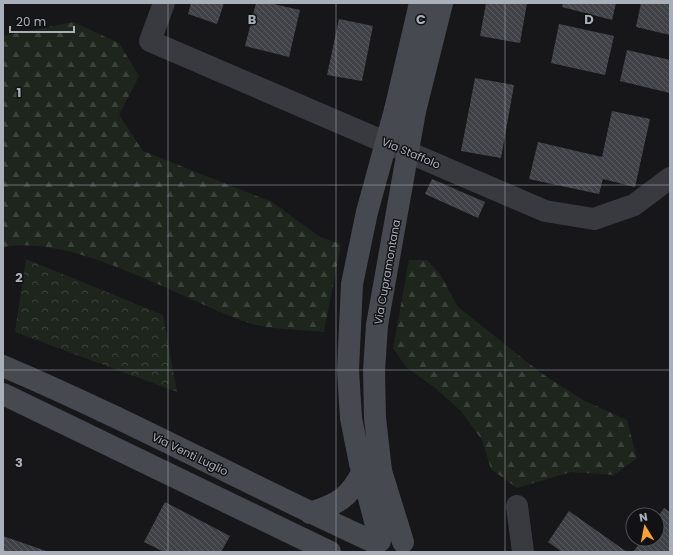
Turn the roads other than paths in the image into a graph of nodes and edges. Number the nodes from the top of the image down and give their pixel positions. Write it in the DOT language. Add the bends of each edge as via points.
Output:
graph roads {
  1 [pos="164,3"];
  2 [pos="420,3"];
  3 [pos="442,3"];
  4 [pos="405,110"];
  5 [pos="670,178"];
  6 [pos="3,366"];
  7 [pos="3,394"];
  8 [pos="368,469"];
  9 [pos="517,506"];
  10 [pos="310,513"];
  11 [pos="375,545"];
  12 [pos="408,547"];
  13 [pos="330,552"];
  14 [pos="523,552"];
  1 -- 5 [label="street, Via Staffolo" via="150,41 545,211 594,219 634,205"];
  2 -- 4 [label="main road, Via Cupramontana"];
  3 -- 4 [label="main road, Via Cupramontana"];
  4 -- 8 [label="main road, Via Cupramontana, bridge" via="377,325 374,371 375,418"];
  4 -- 8 [label="main road, Via Cupramontana, bridge" via="367,212 352,284 348,370 351,418"];
  6 -- 10 [label="main road, Via Venti Luglio" via="66,393"];
  7 -- 13 [label="main road"];
  8 -- 10 [label="main road" via="343,499 332,506"];
  8 -- 11 [label="main road, Via Cupramontana"];
  8 -- 12 [label="main road, Via Cupramontana"];
  9 -- 14 [label="street"];
  10 -- 11 [label="main road, Via Venti Luglio"];
  11 -- 12 [label="main road" via="391,539"];
}
